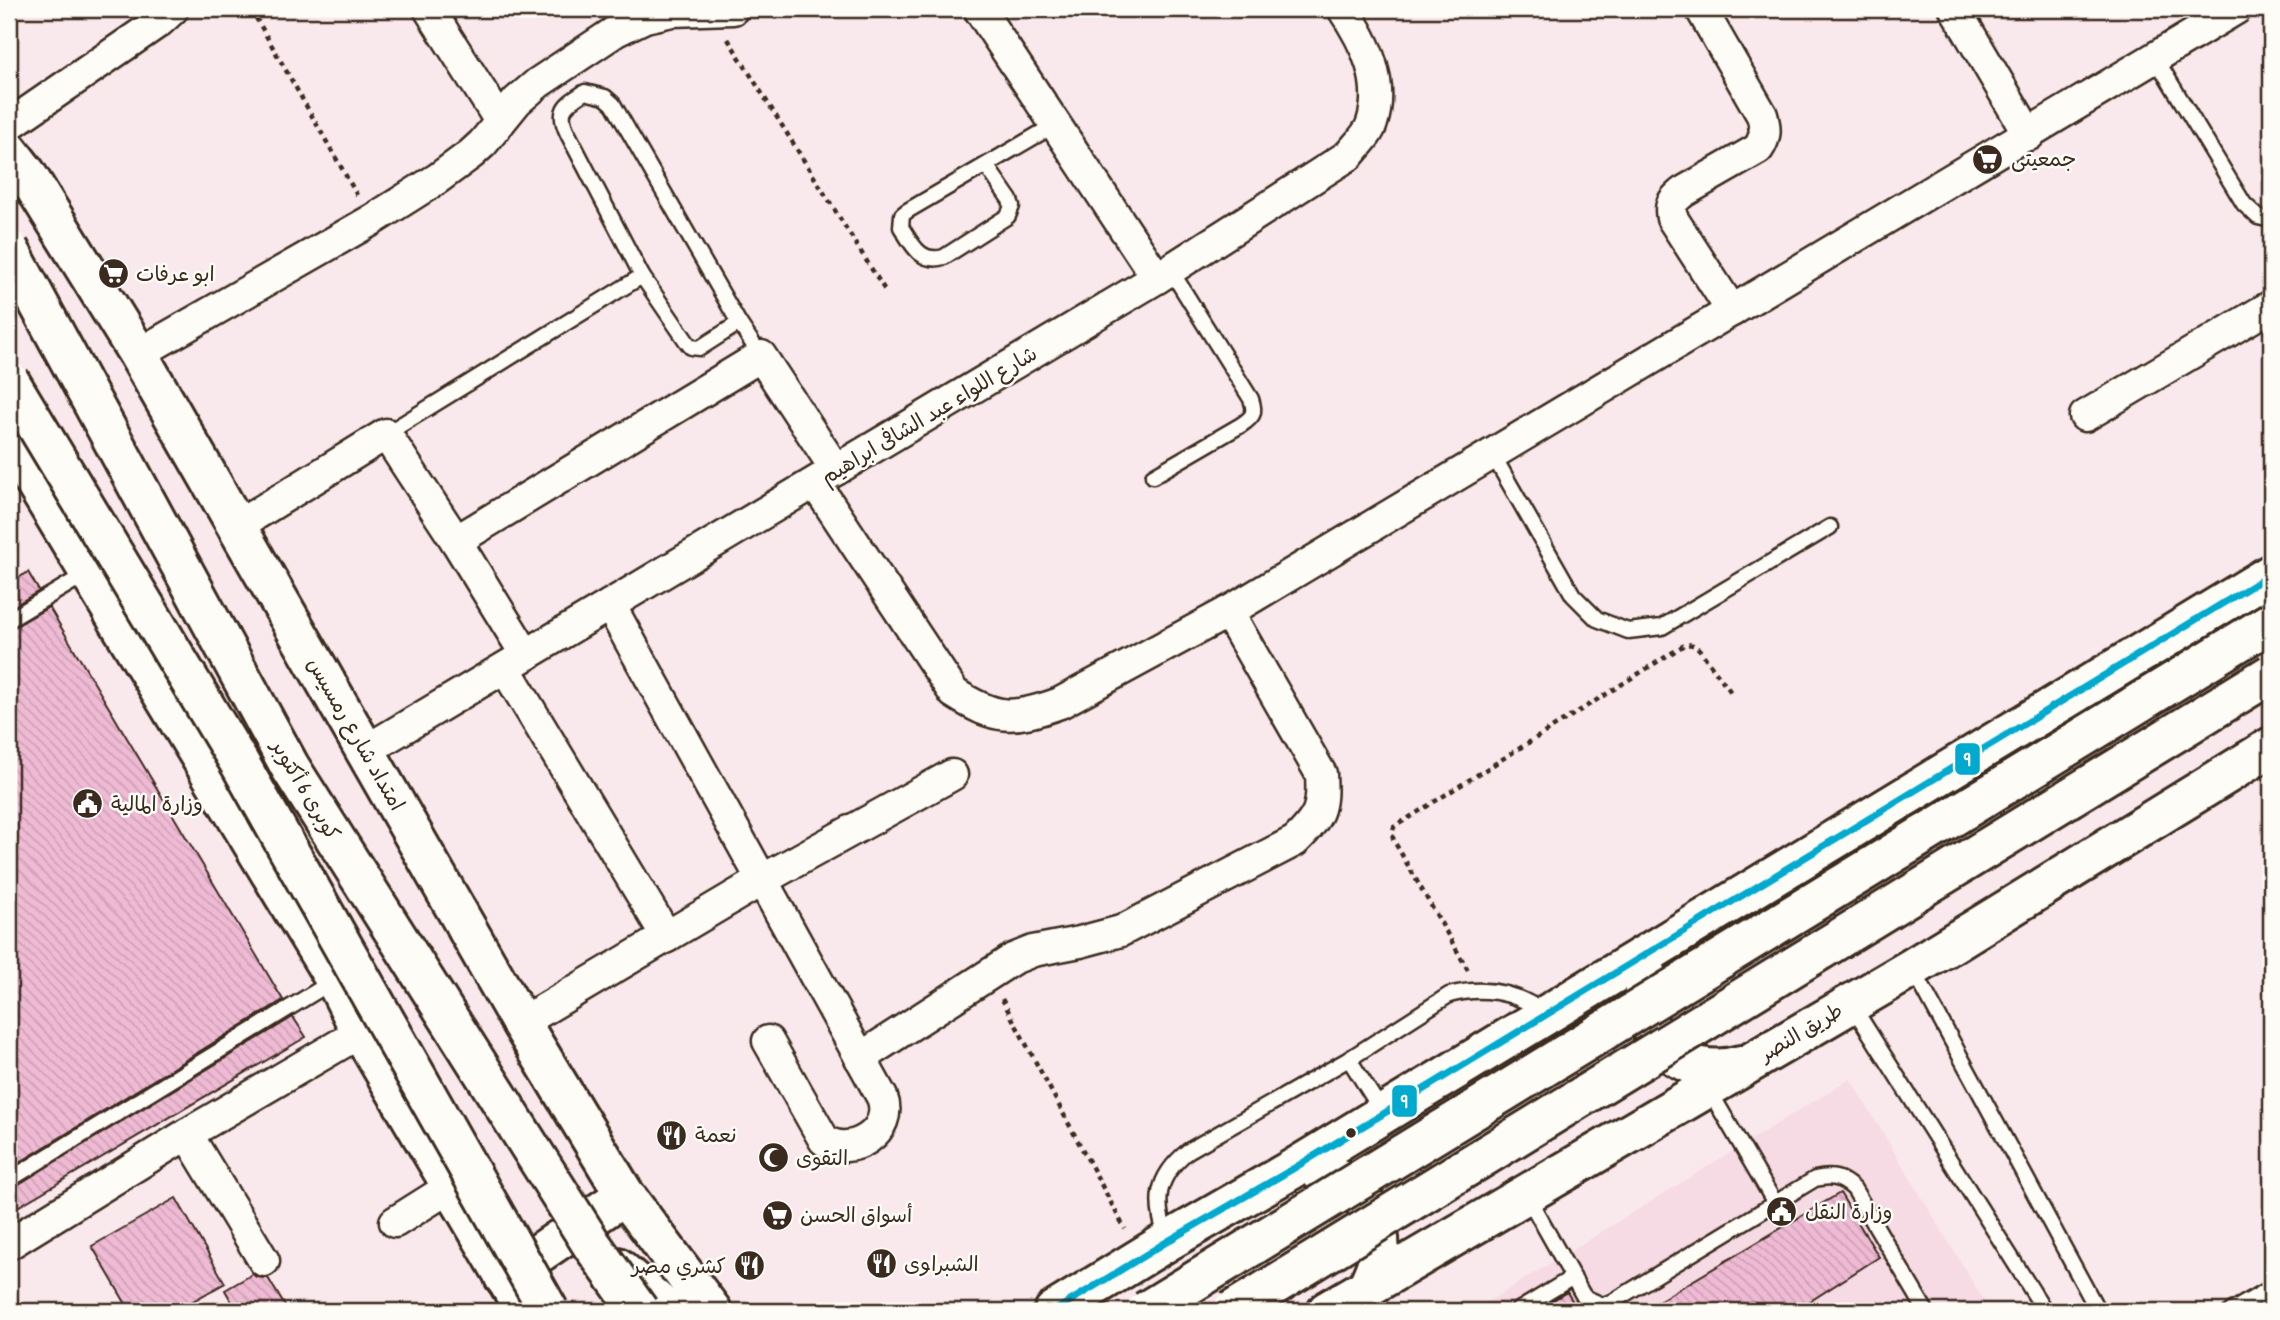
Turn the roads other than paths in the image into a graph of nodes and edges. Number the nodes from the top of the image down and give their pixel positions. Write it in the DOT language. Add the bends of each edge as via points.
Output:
graph roads {
  1 [pos="173,9"];
  2 [pos="429,9"];
  3 [pos="709,9"];
  4 [pos="733,9"];
  5 [pos="979,9"];
  6 [pos="1343,9"];
  7 [pos="1701,9"];
  8 [pos="1955,9"];
  9 [pos="2236,9"];
  10 [pos="642,13"];
  11 [pos="2156,59"];
  12 [pos="500,121"];
  13 [pos="1056,124"];
  14 [pos="9,125"];
  15 [pos="2029,135"];
  16 [pos="9,151"];
  17 [pos="986,165"];
  18 [pos="2271,220"];
  19 [pos="9,242"];
  20 [pos="1163,274"];
  21 [pos="642,276"];
  22 [pos="2271,306"];
  23 [pos="1732,312"];
  24 [pos="739,323"];
  25 [pos="138,354"];
  26 [pos="761,356"];
  27 [pos="9,380"];
  28 [pos="2085,416"];
  29 [pos="386,434"];
  30 [pos="9,440"];
  31 [pos="1493,455"];
  32 [pos="1153,476"];
  33 [pos="825,477"];
  34 [pos="237,526"];
  35 [pos="1830,527"];
  36 [pos="456,541"];
  37 [pos="90,572"];
  38 [pos="2271,574"];
  39 [pos="610,605"];
  40 [pos="1228,612"];
  41 [pos="9,620"];
  42 [pos="2271,622"];
  43 [pos="515,661"];
  44 [pos="2271,674"];
  45 [pos="2271,747"];
  46 [pos="365,751"];
  47 [pos="951,775"];
  48 [pos="762,880"];
  49 [pos="667,937"];
  50 [pos="1666,942"];
  51 [pos="1912,968"];
  52 [pos="335,979"];
  53 [pos="1850,1002"];
  54 [pos="1547,1015"];
  55 [pos="521,1023"];
  56 [pos="361,1032"];
  57 [pos="768,1041"];
  58 [pos="860,1058"];
  59 [pos="1349,1059"];
  60 [pos="1749,1062"];
  61 [pos="1707,1087"];
  62 [pos="1384,1114"];
  63 [pos="187,1135"];
  64 [pos="1291,1170"];
  65 [pos="9,1180"];
  66 [pos="453,1186"];
  67 [pos="625,1195"];
  68 [pos="1526,1195"];
  69 [pos="1775,1203"];
  70 [pos="395,1222"];
  71 [pos="9,1244"];
  72 [pos="592,1245"];
  73 [pos="1155,1250"];
  74 [pos="264,1261"];
  75 [pos="504,1277"];
  76 [pos="1573,1277"];
  77 [pos="1368,1286"];
  78 [pos="2271,1288"];
  79 [pos="524,1311"];
  80 [pos="549,1311"];
  81 [pos="639,1311"];
  82 [pos="668,1311"];
  83 [pos="712,1311"];
  84 [pos="1054,1311"];
  85 [pos="1146,1311"];
  86 [pos="1232,1311"];
  87 [pos="1327,1311"];
  88 [pos="1517,1311"];
  89 [pos="1926,1311"];
  90 [pos="2045,1311"];
  91 [pos="2098,1311"];
  92 [pos="2231,1311"];
  1 -- 14 [label="street"];
  2 -- 12 [label="street"];
  3 -- 4 [label="street"];
  3 -- 10 [label="street"];
  5 -- 13 [label="street"];
  6 -- 20 [label="street, شارع اللواء عبد الشافى ابراهيم" via="1369,54 1377,86 1372,125 1349,155"];
  7 -- 23 [label="street" via="1765,125 1765,139 1758,149 1683,192 1670,208"];
  8 -- 15 [label="street"];
  9 -- 11 [label="street"];
  10 -- 12 [label="street" via="538,83"];
  11 -- 15 [label="street"];
  11 -- 18 [label="lane" via="2244,204 2258,217"];
  12 -- 25 [label="street" via="471,154 436,179"];
  13 -- 17 [label="lane"];
  13 -- 20 [label="street"];
  15 -- 23 [label="street"];
  16 -- 25 [label="main road, امتداد شارع رمسيس"];
  17 -- 17 [label="lane" via="902,215 901,227 919,254 944,257 1008,216 1010,200"];
  19 -- 72 [label="main road, كوبرى 6 أكتوبر, bridge" via="290,767"];
  20 -- 32 [label="lane" via="1255,409 1252,418"];
  20 -- 33 [label="street, شارع اللواء عبد الشافى ابراهيم"];
  21 -- 24 [label="lane" via="691,347 700,348"];
  21 -- 24 [label="lane" via="564,125 565,105 585,92 613,104"];
  21 -- 29 [label="lane"];
  22 -- 28 [label="street"];
  23 -- 31 [label="street"];
  24 -- 26 [label="lane"];
  25 -- 34 [label="main road, امتداد شارع رمسيس"];
  26 -- 33 [label="street"];
  26 -- 36 [label="street"];
  27 -- 80 [label="main road, كوبرى 6 أكتوبر, bridge" via="240,764"];
  29 -- 34 [label="street"];
  29 -- 36 [label="street"];
  30 -- 37 [label="main road"];
  31 -- 35 [label="lane" via="1573,595 1597,619 1628,631 1662,627"];
  31 -- 40 [label="street"];
  33 -- 39 [label="street, شارع اللواء عبد الشافى ابراهيم"];
  33 -- 40 [label="street" via="937,670 954,693 978,708 1006,715 1060,703"];
  34 -- 46 [label="main road, امتداد شارع رمسيس"];
  36 -- 43 [label="street"];
  37 -- 41 [label="lane"];
  37 -- 52 [label="main road"];
  38 -- 50 [label="main road"];
  39 -- 43 [label="street, شارع اللواء عبد الشافى ابراهيم"];
  39 -- 48 [label="street"];
  40 -- 58 [label="street" via="1321,774 1322,800 1313,824 1295,841 1121,931 1013,959"];
  42 -- 85 [label="main road, bridge"];
  43 -- 46 [label="street, شارع اللواء عبد الشافى ابراهيم"];
  43 -- 49 [label="street"];
  44 -- 86 [label="main road, bridge"];
  45 -- 51 [label="main road, طريق النصر"];
  46 -- 55 [label="main road, امتداد شارع رمسيس"];
  47 -- 48 [label="street"];
  48 -- 49 [label="street"];
  48 -- 58 [label="street"];
  49 -- 55 [label="street"];
  50 -- 54 [label="main road"];
  50 -- 60 [label="main road" via="1651,963 1643,988 1645,1014 1656,1038 1674,1056 1698,1068 1724,1070"];
  51 -- 53 [label="main road, طريق النصر"];
  51 -- 91 [label="lane"];
  52 -- 56 [label="main road"];
  52 -- 65 [label="lane"];
  53 -- 60 [label="main road, طريق النصر"];
  53 -- 90 [label="lane"];
  54 -- 59 [label="lane" via="1494,990 1449,995"];
  54 -- 62 [label="main road"];
  55 -- 67 [label="main road, امتداد شارع رمسيس"];
  56 -- 63 [label="street"];
  56 -- 66 [label="main road"];
  57 -- 58 [label="street" via="818,1132 833,1146 843,1148 876,1132 885,1115 885,1106"];
  59 -- 62 [label="lane"];
  59 -- 73 [label="lane" via="1175,1161 1160,1189 1161,1222"];
  60 -- 61 [label="main road, طريق النصر"];
  61 -- 68 [label="main road, طريق النصر"];
  61 -- 69 [label="lane"];
  62 -- 64 [label="main road"];
  63 -- 71 [label="street"];
  63 -- 74 [label="street"];
  64 -- 73 [label="main road"];
  64 -- 77 [label="main road" via="1316,1170 1340,1179 1359,1194 1373,1215 1379,1239 1377,1264"];
  66 -- 70 [label="street"];
  66 -- 75 [label="main road"];
  67 -- 75 [label="main road"];
  67 -- 83 [label="main road, امتداد شارع رمسيس"];
  68 -- 76 [label="lane"];
  68 -- 77 [label="main road, طريق النصر"];
  69 -- 76 [label="lane" via="1612,1302 1602,1305 1584,1297"];
  69 -- 89 [label="lane" via="1815,1179 1843,1179 1854,1189"];
  72 -- 81 [label="main road, كوبرى 6 أكتوبر, bridge"];
  72 -- 82 [label="main road, bridge"];
  73 -- 84 [label="main road"];
  75 -- 79 [label="main road"];
  76 -- 88 [label="lane"];
  77 -- 87 [label="main road, طريق النصر"];
  78 -- 92 [label="lane"];
}
